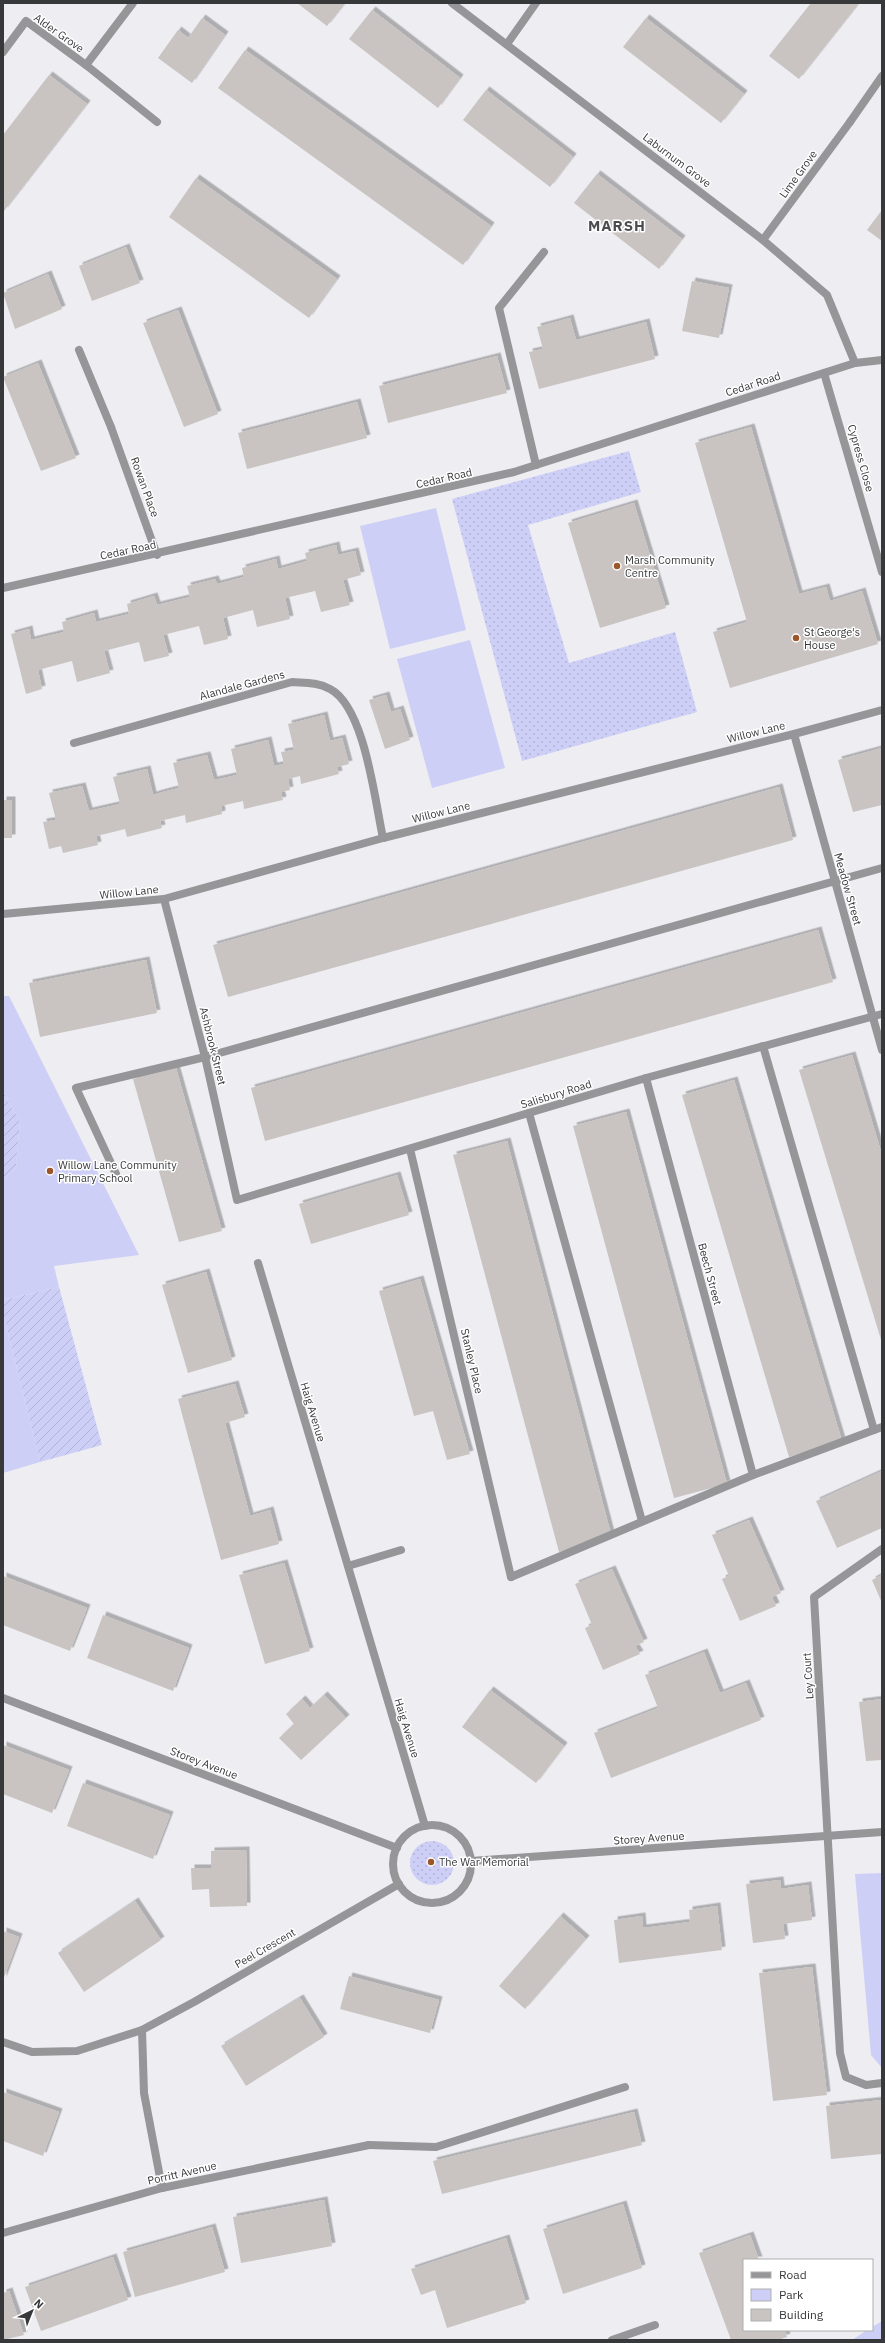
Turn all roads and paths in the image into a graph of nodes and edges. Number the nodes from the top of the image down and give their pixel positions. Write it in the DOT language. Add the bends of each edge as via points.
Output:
graph roads {
  1 [pos="133,3"];
  2 [pos="452,3"];
  3 [pos="536,3"];
  4 [pos="507,44"];
  5 [pos="3,52"];
  6 [pos="86,65"];
  7 [pos="882,76"];
  8 [pos="157,122"];
  9 [pos="763,240"];
  10 [pos="544,252"];
  11 [pos="80,350"];
  12 [pos="882,360"];
  13 [pos="855,362"];
  14 [pos="824,372"];
  15 [pos="536,465"];
  16 [pos="158,555"];
  17 [pos="882,572"];
  18 [pos="3,588"];
  19 [pos="882,710"];
  20 [pos="794,734"];
  21 [pos="74,743"];
  22 [pos="383,838"];
  23 [pos="882,868"];
  24 [pos="834,880"];
  25 [pos="164,899"];
  26 [pos="3,914"];
  27 [pos="882,1014"];
  28 [pos="873,1016"];
  29 [pos="763,1046"];
  30 [pos="882,1050"];
  31 [pos="205,1057"];
  32 [pos="646,1078"];
  33 [pos="529,1113"];
  34 [pos="410,1150"];
  35 [pos="116,1174"];
  36 [pos="237,1200"];
  37 [pos="258,1263"];
  38 [pos="882,1427"];
  39 [pos="874,1430"];
  40 [pos="753,1475"];
  41 [pos="642,1521"];
  42 [pos="882,1549"];
  43 [pos="402,1550"];
  44 [pos="348,1566"];
  45 [pos="3,1698"];
  46 [pos="425,1826"];
  47 [pos="882,1832"];
  48 [pos="829,1837"];
  49 [pos="397,1848"];
  50 [pos="471,1862"];
  51 [pos="398,1884"];
  52 [pos="142,2030"];
  53 [pos="3,2042"];
  54 [pos="882,2083"];
  55 [pos="625,2086"];
  56 [pos="162,2188"];
  57 [pos="3,2233"];
  58 [pos="655,2325"];
  59 [pos="612,2340"];
  1 -- 6 [label="street, Alder Grove"];
  2 -- 4 [label="street, Laburnum Grove"];
  3 -- 4 [label="street"];
  4 -- 9 [label="street, Laburnum Grove"];
  5 -- 6 [label="street, Alder Grove" via="26,21"];
  6 -- 8 [label="street"];
  7 -- 9 [label="street, Lime Grove"];
  9 -- 13 [label="street, Laburnum Grove" via="827,296"];
  10 -- 15 [label="street" via="499,308"];
  11 -- 16 [label="street, Rowan Place"];
  12 -- 13 [label="street, Cedar Road"];
  13 -- 14 [label="street, Cedar Road"];
  14 -- 15 [label="street, Cedar Road"];
  14 -- 17 [label="street, Cypress Close"];
  15 -- 16 [label="street, Cedar Road" via="449,488"];
  16 -- 18 [label="street, Cedar Road"];
  19 -- 20 [label="street, Willow Lane"];
  20 -- 22 [label="street, Willow Lane"];
  20 -- 24 [label="street, Meadow Street"];
  21 -- 22 [label="street, Alandale Gardens" via="292,682 315,683 332,690 348,706 359,728"];
  22 -- 25 [label="street, Willow Lane"];
  23 -- 24 [label="street"];
  24 -- 28 [label="street, Meadow Street"];
  24 -- 31 [label="street"];
  25 -- 26 [label="street, Willow Lane"];
  25 -- 31 [label="street, Ashbrook Street"];
  27 -- 28 [label="street, Salisbury Road"];
  28 -- 29 [label="street, Salisbury Road"];
  28 -- 30 [label="street, Meadow Street"];
  29 -- 32 [label="street, Salisbury Road"];
  29 -- 39 [label="street"];
  31 -- 35 [label="street" via="76,1088"];
  31 -- 36 [label="street, Ashbrook Street"];
  32 -- 33 [label="street, Salisbury Road"];
  32 -- 40 [label="street, Beech Street"];
  33 -- 34 [label="street, Salisbury Road"];
  33 -- 41 [label="street"];
  34 -- 36 [label="street, Salisbury Road"];
  34 -- 41 [label="street, Stanley Place" via="511,1577"];
  37 -- 44 [label="street, Haig Avenue"];
  38 -- 39 [label="street"];
  39 -- 40 [label="street"];
  40 -- 41 [label="street"];
  42 -- 48 [label="street, Ley Court" via="814,1597"];
  43 -- 44 [label="street"];
  44 -- 46 [label="street, Haig Avenue"];
  45 -- 49 [label="street, Storey Avenue"];
  46 -- 49 [label="street" via="416,1828 406,1835"];
  46 -- 50 [label="street" via="441,1826 452,1831 462,1839"];
  47 -- 48 [label="street, Storey Avenue"];
  48 -- 50 [label="street, Storey Avenue"];
  48 -- 54 [label="street" via="840,2053 846,2077 866,2085"];
  49 -- 51 [label="street" via="393,1858"];
  50 -- 51 [label="street" via="470,1874 465,1885 457,1895 445,1901 432,1904 418,1901"];
  51 -- 52 [label="street, Peel Crescent"];
  52 -- 53 [label="street, Peel Crescent" via="77,2051 32,2052"];
  52 -- 56 [label="street" via="144,2094"];
  55 -- 56 [label="street, Porritt Avenue" via="436,2147 369,2145"];
  56 -- 57 [label="street, Porritt Avenue"];
  58 -- 59 [label="street"];
}
